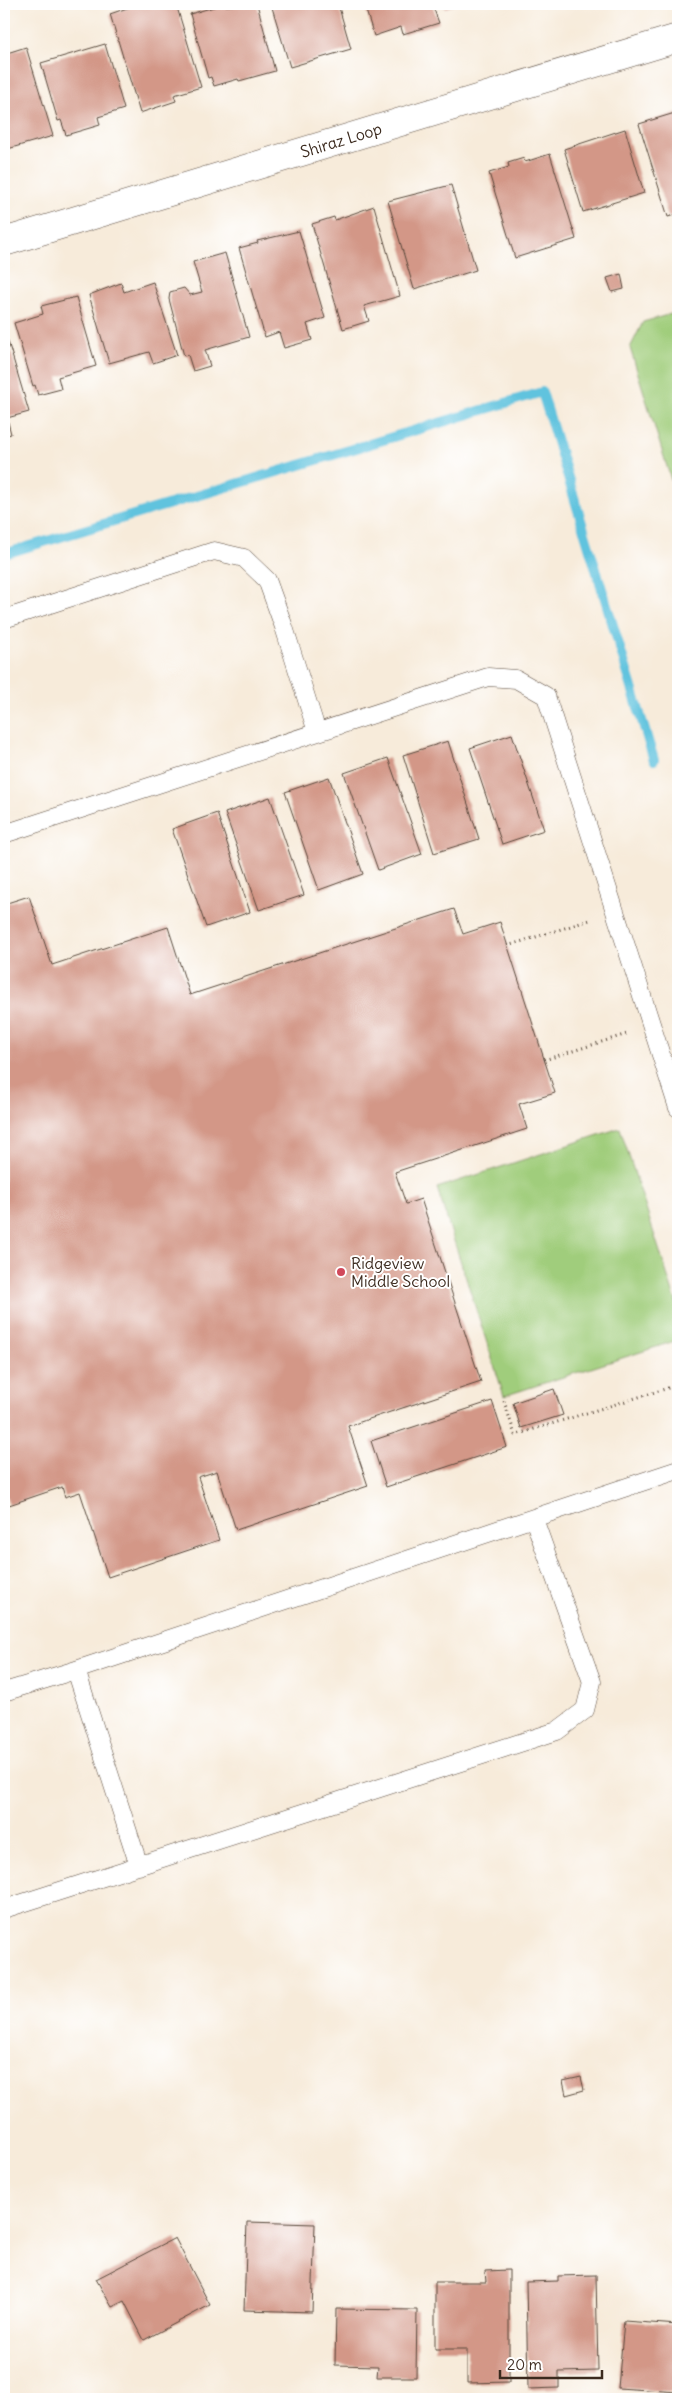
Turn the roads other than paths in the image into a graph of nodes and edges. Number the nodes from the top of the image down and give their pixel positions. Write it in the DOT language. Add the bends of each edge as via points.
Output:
graph roads {
  1 [pos="678,38"];
  2 [pos="4,242"];
  3 [pos="4,619"];
  4 [pos="317,732"];
  5 [pos="4,834"];
  6 [pos="678,1108"];
  7 [pos="678,1470"];
  8 [pos="534,1519"];
  9 [pos="76,1670"];
  10 [pos="4,1692"];
  11 [pos="139,1866"];
  12 [pos="4,1909"];
  1 -- 2 [label="street, Shiraz Loop"];
  3 -- 4 [label="lane" via="214,551 244,558 267,580"];
  4 -- 5 [label="lane"];
  4 -- 6 [label="lane" via="488,677 516,679 546,696"];
  7 -- 8 [label="lane"];
  8 -- 9 [label="lane"];
  8 -- 11 [label="lane" via="592,1682 586,1710 557,1731"];
  9 -- 10 [label="lane"];
  9 -- 11 [label="lane"];
  11 -- 12 [label="lane"];
}
